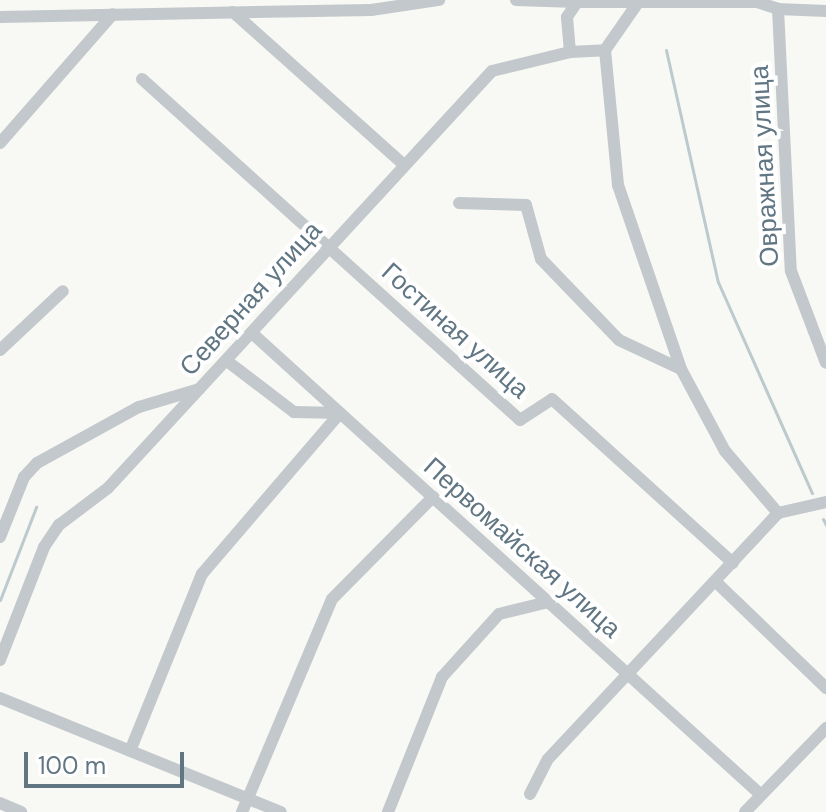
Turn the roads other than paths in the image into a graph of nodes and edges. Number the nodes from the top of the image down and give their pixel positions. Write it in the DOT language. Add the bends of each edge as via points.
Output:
graph roads {
  1 [pos="439,0"];
  2 [pos="516,0"];
  3 [pos="639,1"];
  4 [pos="577,2"];
  5 [pos="778,9"];
  6 [pos="826,11"];
  7 [pos="233,12"];
  8 [pos="113,14"];
  9 [pos="0,17"];
  10 [pos="605,50"];
  11 [pos="570,52"];
  12 [pos="142,79"];
  13 [pos="0,143"];
  14 [pos="404,165"];
  15 [pos="459,203"];
  16 [pos="328,246"];
  17 [pos="63,291"];
  18 [pos="253,334"];
  19 [pos="0,350"];
  20 [pos="227,361"];
  21 [pos="826,363"];
  22 [pos="681,369"];
  23 [pos="202,388"];
  24 [pos="340,413"];
  25 [pos="433,497"];
  26 [pos="826,502"];
  27 [pos="778,513"];
  28 [pos="0,537"];
  29 [pos="733,563"];
  30 [pos="716,582"];
  31 [pos="548,602"];
  32 [pos="0,660"];
  33 [pos="629,675"];
  34 [pos="826,688"];
  35 [pos="0,698"];
  36 [pos="826,728"];
  37 [pos="130,751"];
  38 [pos="530,794"];
  39 [pos="760,794"];
  40 [pos="247,799"];
  41 [pos="0,803"];
  42 [pos="21,812"];
  43 [pos="242,812"];
  44 [pos="281,812"];
  45 [pos="388,812"];
  46 [pos="745,812"];
  1 -- 7 [label="street" via="371,10"];
  2 -- 4 [label="street"];
  3 -- 4 [label="street"];
  3 -- 5 [label="street" via="757,2"];
  3 -- 10 [label="street"];
  4 -- 11 [label="street" via="567,17"];
  5 -- 6 [label="street"];
  5 -- 21 [label="street, Овражная улица" via="791,271"];
  7 -- 8 [label="street"];
  7 -- 14 [label="street"];
  8 -- 9 [label="street"];
  8 -- 13 [label="street"];
  10 -- 11 [label="street, Северная улица"];
  10 -- 22 [label="street" via="618,185"];
  11 -- 14 [label="street, Северная улица" via="492,71"];
  12 -- 16 [label="street"];
  14 -- 16 [label="street, Северная улица"];
  15 -- 22 [label="street" via="526,205 541,259 619,340"];
  16 -- 18 [label="street, Северная улица"];
  16 -- 29 [label="street, Гостиная улица" via="520,420 552,399"];
  17 -- 19 [label="street"];
  18 -- 20 [label="street, Северная улица"];
  18 -- 24 [label="street, Первомайская улица"];
  20 -- 23 [label="street, Северная улица"];
  20 -- 24 [label="street" via="294,412"];
  22 -- 27 [label="street" via="725,451"];
  23 -- 28 [label="street" via="139,407 37,463 24,477"];
  23 -- 32 [label="street, Северная улица" via="108,488 59,525 44,547"];
  24 -- 25 [label="street, Первомайская улица"];
  24 -- 37 [label="street" via="202,574"];
  25 -- 31 [label="street, Первомайская улица"];
  25 -- 40 [label="street" via="332,599"];
  26 -- 27 [label="street"];
  27 -- 29 [label="street"];
  29 -- 30 [label="street"];
  30 -- 33 [label="street"];
  30 -- 34 [label="street"];
  31 -- 33 [label="street, Первомайская улица"];
  31 -- 45 [label="street" via="499,614 442,677"];
  33 -- 38 [label="street" via="548,759"];
  33 -- 39 [label="street, Первомайская улица"];
  35 -- 37 [label="street"];
  36 -- 39 [label="street"];
  37 -- 40 [label="street"];
  39 -- 46 [label="street"];
  40 -- 43 [label="street"];
  40 -- 44 [label="street"];
  41 -- 42 [label="street"];
}
